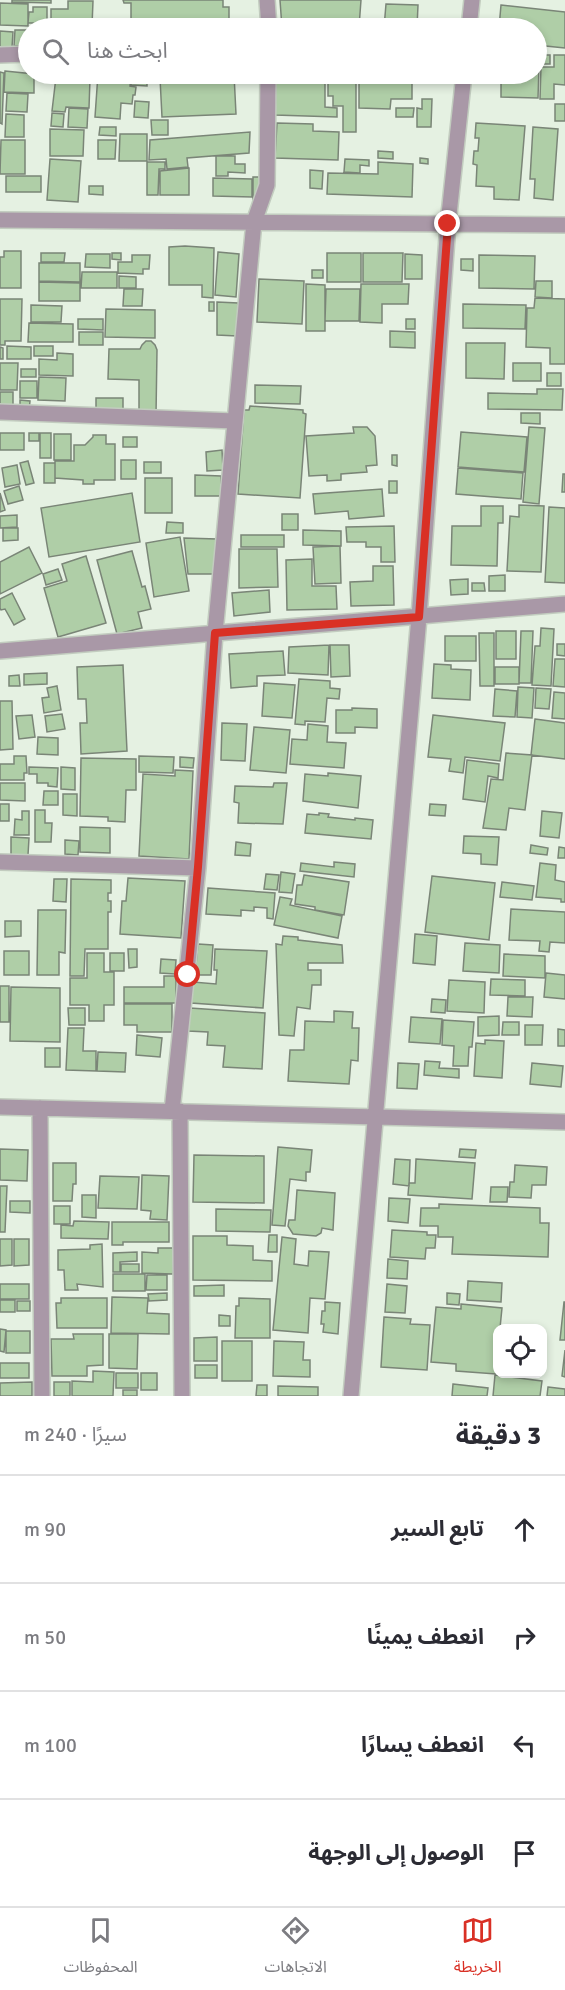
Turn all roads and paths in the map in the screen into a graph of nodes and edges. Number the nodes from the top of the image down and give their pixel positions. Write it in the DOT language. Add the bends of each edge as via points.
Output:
graph roads {
  1 [pos="267,0"];
  2 [pos="472,0"];
  3 [pos="268,18"];
  4 [pos="470,18"];
  5 [pos="18,54"];
  6 [pos="0,55"];
  7 [pos="268,84"];
  8 [pos="463,84"];
  9 [pos="0,220"];
  10 [pos="254,222"];
  11 [pos="448,224"];
  12 [pos="565,225"];
  13 [pos="0,411"];
  14 [pos="235,421"];
  15 [pos="565,604"];
  16 [pos="419,617"];
  17 [pos="215,633"];
  18 [pos="0,651"];
  19 [pos="0,862"];
  20 [pos="198,867"];
  21 [pos="0,1107"];
  22 [pos="40,1108"];
  23 [pos="176,1111"];
  24 [pos="376,1116"];
  25 [pos="565,1122"];
  26 [pos="42,1396"];
  27 [pos="182,1396"];
  28 [pos="351,1396"];
  1 -- 3 [label="street"];
  2 -- 4 [label="street"];
  5 -- 6 [label="street"];
  7 -- 10 [label="street" via="267,185"];
  8 -- 11 [label="street"];
  9 -- 10 [label="street"];
  10 -- 11 [label="street"];
  10 -- 14 [label="street"];
  11 -- 12 [label="street"];
  11 -- 16 [label="street"];
  13 -- 14 [label="street"];
  14 -- 17 [label="street"];
  15 -- 16 [label="street"];
  16 -- 17 [label="street"];
  16 -- 24 [label="street"];
  17 -- 18 [label="street"];
  17 -- 20 [label="street"];
  19 -- 20 [label="street"];
  20 -- 23 [label="street"];
  21 -- 22 [label="street"];
  22 -- 23 [label="street"];
  22 -- 26 [label="street"];
  23 -- 24 [label="street"];
  23 -- 27 [label="street"];
  24 -- 25 [label="street"];
  24 -- 28 [label="street"];
}
